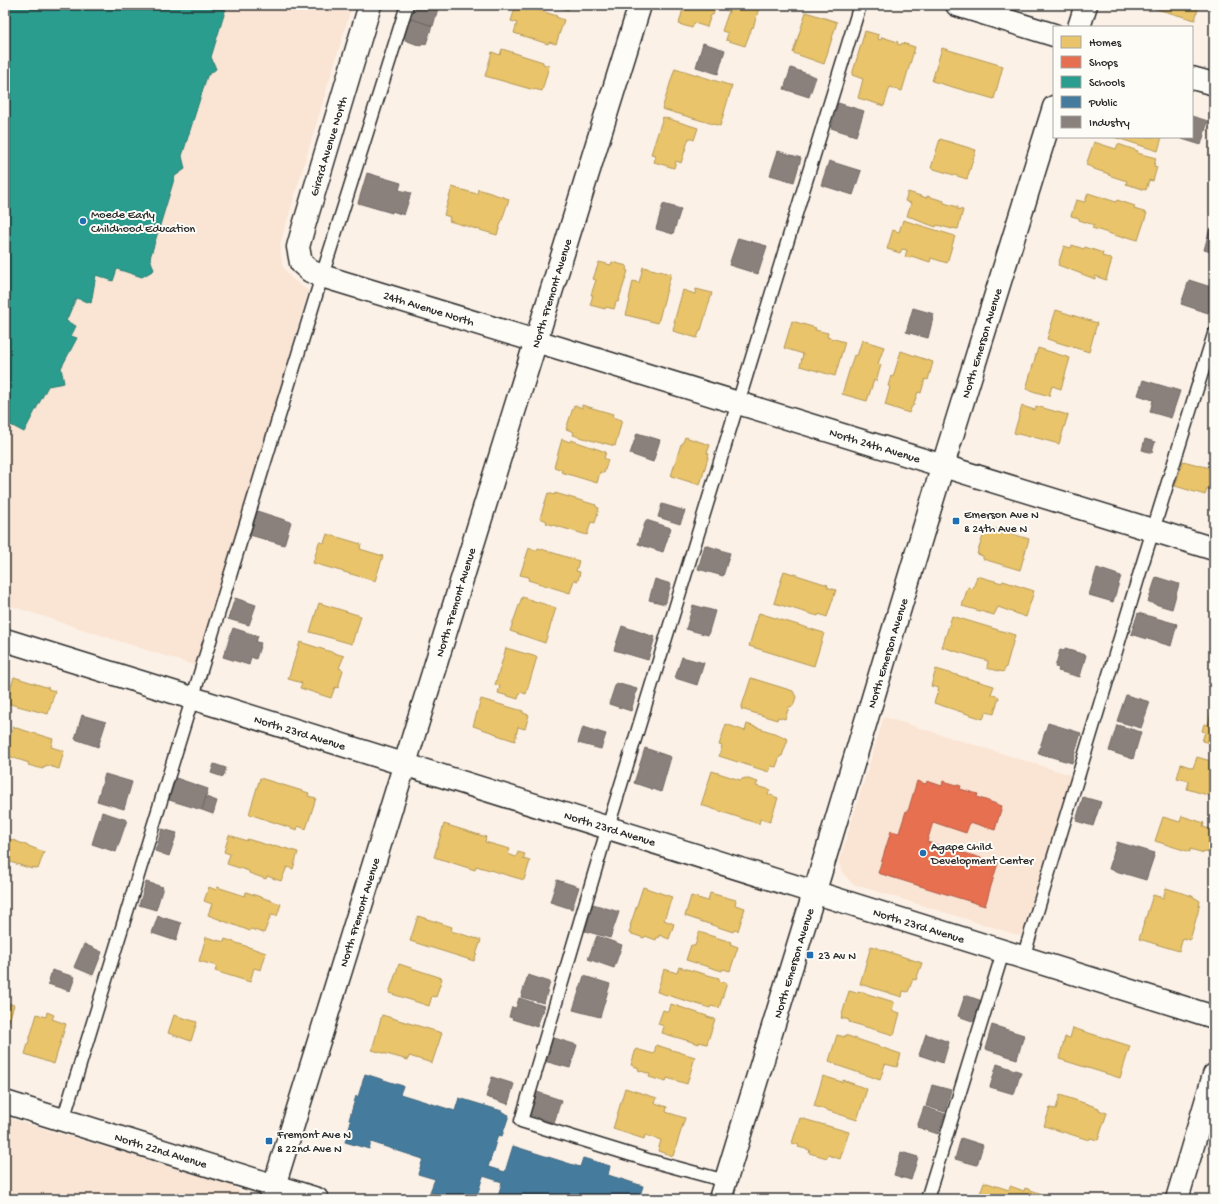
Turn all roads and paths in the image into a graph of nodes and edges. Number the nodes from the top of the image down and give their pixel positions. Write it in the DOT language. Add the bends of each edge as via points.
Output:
graph roads {
  1 [pos="370,5"];
  2 [pos="407,5"];
  3 [pos="640,5"];
  4 [pos="860,5"];
  5 [pos="957,5"];
  6 [pos="1086,5"];
  7 [pos="1079,26"];
  8 [pos="1053,35"];
  9 [pos="1193,78"];
  10 [pos="1214,84"];
  11 [pos="1053,110"];
  12 [pos="322,276"];
  13 [pos="1214,334"];
  14 [pos="536,341"];
  15 [pos="738,403"];
  16 [pos="943,465"];
  17 [pos="1153,530"];
  18 [pos="1214,549"];
  19 [pos="5,640"];
  20 [pos="192,698"];
  21 [pos="404,764"];
  22 [pos="608,827"];
  23 [pos="815,892"];
  24 [pos="1013,955"];
  25 [pos="1214,1017"];
  26 [pos="1214,1075"];
  27 [pos="5,1102"];
  28 [pos="63,1120"];
  29 [pos="723,1190"];
  30 [pos="272,1192"];
  31 [pos="317,1199"];
  32 [pos="927,1199"];
  33 [pos="1177,1199"];
  1 -- 12 [label="street, Girard Avenue North" via="298,247 301,263 310,271"];
  2 -- 12 [label="lane"];
  3 -- 14 [label="street, North Fremont Avenue"];
  4 -- 15 [label="lane"];
  5 -- 8 [label="street"];
  6 -- 7 [label="street"];
  9 -- 10 [label="street"];
  11 -- 16 [label="street, North Emerson Avenue"];
  12 -- 14 [label="street, 24th Avenue North"];
  12 -- 20 [label="lane"];
  13 -- 17 [label="lane"];
  14 -- 15 [label="street, North 24th Avenue"];
  14 -- 21 [label="street, North Fremont Avenue"];
  15 -- 16 [label="street, North 24th Avenue"];
  15 -- 22 [label="lane"];
  16 -- 17 [label="street, North 24th Avenue"];
  16 -- 23 [label="street, North Emerson Avenue"];
  17 -- 18 [label="street, North 24th Avenue"];
  17 -- 24 [label="lane"];
  19 -- 20 [label="street, North 23rd Avenue"];
  20 -- 21 [label="street, North 23rd Avenue"];
  20 -- 28 [label="lane"];
  21 -- 22 [label="street, North 23rd Avenue"];
  21 -- 30 [label="street, North Fremont Avenue"];
  22 -- 23 [label="street, North 23rd Avenue"];
  22 -- 29 [label="lane" via="521,1121 648,1160"];
  23 -- 24 [label="street, North 23rd Avenue"];
  23 -- 29 [label="street, North Emerson Avenue"];
  24 -- 25 [label="street, North 23rd Avenue"];
  24 -- 32 [label="lane"];
  26 -- 33 [label="street"];
  27 -- 28 [label="street, North 22nd Avenue"];
  28 -- 30 [label="street, North 22nd Avenue"];
  30 -- 31 [label="street, North 22nd Avenue"];
}
